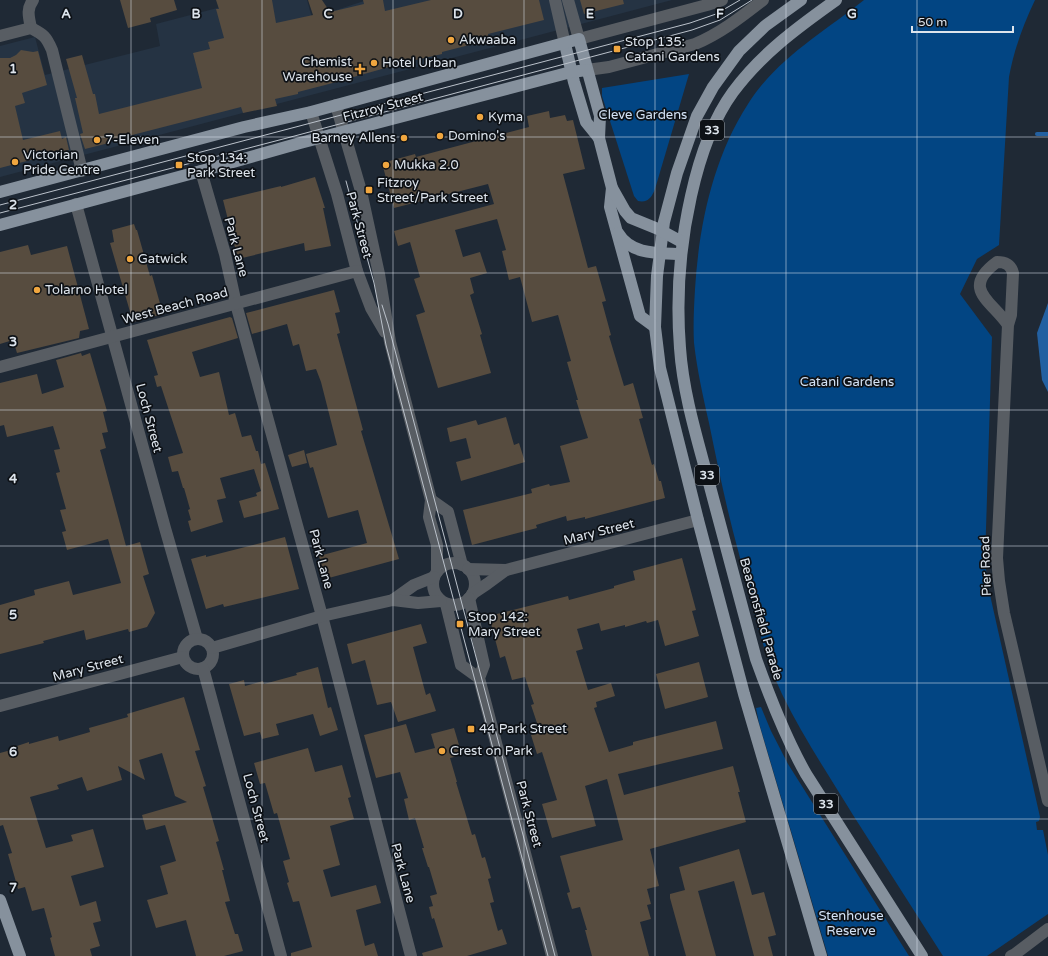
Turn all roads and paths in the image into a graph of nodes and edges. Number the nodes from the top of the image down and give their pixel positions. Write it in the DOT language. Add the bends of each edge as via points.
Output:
graph roads {
  1 [pos="33,0"];
  2 [pos="555,0"];
  3 [pos="568,0"];
  4 [pos="722,0"];
  5 [pos="763,0"];
  6 [pos="802,0"];
  7 [pos="834,1"];
  8 [pos="31,28"];
  9 [pos="0,36"];
  10 [pos="579,39"];
  11 [pos="565,44"];
  12 [pos="587,70"];
  13 [pos="571,72"];
  14 [pos="336,105"];
  15 [pos="311,112"];
  16 [pos="344,132"];
  17 [pos="319,138"];
  18 [pos="599,138"];
  19 [pos="82,171"];
  20 [pos="200,171"];
  21 [pos="612,188"];
  22 [pos="0,192"];
  23 [pos="76,204"];
  24 [pos="0,225"];
  25 [pos="663,231"];
  26 [pos="617,232"];
  27 [pos="681,248"];
  28 [pos="659,253"];
  29 [pos="357,272"];
  30 [pos="236,304"];
  31 [pos="1008,325"];
  32 [pos="655,327"];
  33 [pos="112,337"];
  34 [pos="390,342"];
  35 [pos="0,368"];
  36 [pos="431,500"];
  37 [pos="698,520"];
  38 [pos="465,567"];
  39 [pos="506,570"];
  40 [pos="436,574"];
  41 [pos="471,596"];
  42 [pos="393,600"];
  43 [pos="444,602"];
  44 [pos="322,616"];
  45 [pos="196,639"];
  46 [pos="212,648"];
  47 [pos="183,657"];
  48 [pos="203,668"];
  49 [pos="479,678"];
  50 [pos="0,706"];
  51 [pos="1048,801"];
  52 [pos="0,900"];
  53 [pos="1048,929"];
  54 [pos="1013,955"];
  55 [pos="20,956"];
  56 [pos="281,956"];
  57 [pos="411,956"];
  58 [pos="552,956"];
  59 [pos="821,956"];
  60 [pos="922,956"];
  1 -- 8 [label="street" via="28,12"];
  2 -- 11 [label="street"];
  3 -- 10 [label="street"];
  4 -- 10 [label="street, Fitzroy Street"];
  5 -- 12 [label="street, Fitzroy Street" via="724,30 696,44 609,67"];
  6 -- 25 [label="main road, 33" via="765,26 745,45 710,92 697,116 684,150"];
  7 -- 27 [label="main road, Beaconsfield Parade / 33" via="770,50 732,93 718,117 699,166"];
  8 -- 9 [label="street"];
  8 -- 19 [label="street" via="43,34 52,50"];
  10 -- 11 [label="main road, Fitzroy Street"];
  10 -- 12 [label="main road"];
  11 -- 13 [label="main road"];
  11 -- 14 [label="main road, Fitzroy Street"];
  12 -- 13 [label="main road, Fitzroy Street"];
  12 -- 18 [label="main road" via="600,116"];
  13 -- 16 [label="main road, Fitzroy Street"];
  13 -- 18 [label="main road" via="586,122"];
  14 -- 15 [label="main road, Fitzroy Street"];
  14 -- 16 [label="street, Park Street"];
  15 -- 17 [label="street, Park Street"];
  15 -- 19 [label="main road, Fitzroy Street" via="236,129"];
  16 -- 17 [label="main road, Fitzroy Street"];
  16 -- 34 [label="street, Park Street" via="372,239"];
  17 -- 20 [label="main road, Fitzroy Street"];
  17 -- 29 [label="street, Park Street" via="337,194"];
  18 -- 21 [label="main road"];
  19 -- 22 [label="main road, Fitzroy Street"];
  20 -- 23 [label="main road, Fitzroy Street"];
  20 -- 30 [label="street, Park Lane" via="225,254"];
  21 -- 25 [label="main road" via="631,218"];
  21 -- 26 [label="main road" via="610,207"];
  23 -- 24 [label="main road, Fitzroy Street"];
  23 -- 33 [label="street, Loch Street"];
  25 -- 27 [label="main road"];
  25 -- 28 [label="main road, 33"];
  26 -- 28 [label="main road" via="624,242 632,247"];
  26 -- 32 [label="main road" via="640,316"];
  27 -- 28 [label="main road"];
  27 -- 60 [label="main road, Beaconsfield Parade / 33" via="679,322 683,375 694,426 756,659 785,734 800,764"];
  28 -- 32 [label="main road, 33"];
  29 -- 30 [label="street, West Beach Road"];
  29 -- 34 [label="street, Park Street" via="371,308"];
  30 -- 33 [label="street, West Beach Road"];
  30 -- 44 [label="street, Park Lane"];
  31 -- 31 [label="street, Pier Road" via="986,301 979,286 986,272 997,262 1005,262 1012,268 1011,315"];
  31 -- 51 [label="street, Pier Road" via="998,581"];
  32 -- 37 [label="main road, 33" via="660,368"];
  33 -- 35 [label="street, West Beach Road"];
  33 -- 45 [label="street, Loch Street"];
  34 -- 36 [label="street, Park Street"];
  36 -- 38 [label="street" via="448,512"];
  36 -- 40 [label="street, Park Street" via="429,517 436,545"];
  37 -- 39 [label="street, Mary Street"];
  37 -- 59 [label="main road, 33" via="744,694"];
  38 -- 39 [label="street, Mary Street"];
  38 -- 40 [label="street" via="450,564"];
  38 -- 41 [label="street" via="472,574 474,581"];
  39 -- 41 [label="street, Mary Street"];
  40 -- 42 [label="street"];
  40 -- 43 [label="street" via="434,590"];
  41 -- 43 [label="street" via="459,604"];
  41 -- 49 [label="street, Park Street" via="484,665"];
  42 -- 43 [label="street" via="418,603"];
  42 -- 44 [label="street"];
  43 -- 49 [label="street" via="461,665"];
  44 -- 46 [label="street"];
  44 -- 57 [label="street, Park Lane"];
  45 -- 46 [label="street" via="206,641"];
  45 -- 47 [label="street" via="188,643"];
  46 -- 48 [label="street" via="212,658"];
  47 -- 48 [label="street" via="189,666"];
  47 -- 50 [label="street, Mary Street"];
  48 -- 56 [label="street, Loch Street"];
  49 -- 58 [label="street, Park Street"];
  52 -- 55 [label="main road"];
  53 -- 54 [label="street"];
}
